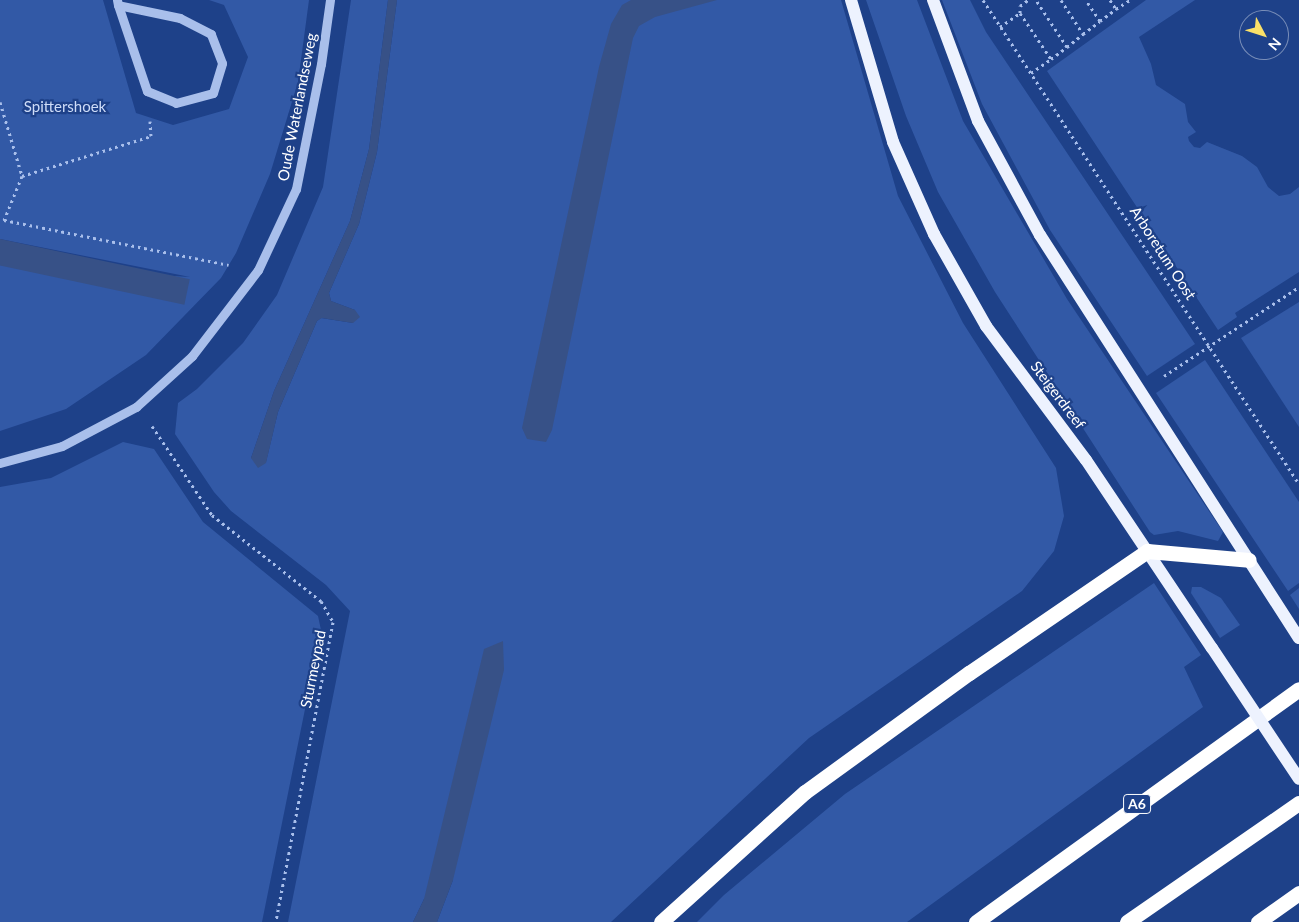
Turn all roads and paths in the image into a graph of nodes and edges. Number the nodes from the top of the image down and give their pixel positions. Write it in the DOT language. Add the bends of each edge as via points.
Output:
graph roads {
  1 [pos="330,0"];
  2 [pos="851,0"];
  3 [pos="933,0"];
  4 [pos="983,0"];
  5 [pos="1028,0"];
  6 [pos="1036,0"];
  7 [pos="1061,0"];
  8 [pos="1086,0"];
  9 [pos="1110,0"];
  10 [pos="1130,0"];
  11 [pos="117,2"];
  12 [pos="1116,9"];
  13 [pos="1020,13"];
  14 [pos="1100,21"];
  15 [pos="1000,27"];
  16 [pos="1083,34"];
  17 [pos="1067,47"];
  18 [pos="1050,59"];
  19 [pos="1031,73"];
  20 [pos="147,91"];
  21 [pos="0,102"];
  22 [pos="22,176"];
  23 [pos="258,270"];
  24 [pos="1299,287"];
  25 [pos="1211,345"];
  26 [pos="1142,391"];
  27 [pos="136,407"];
  28 [pos="0,463"];
  29 [pos="1299,484"];
  30 [pos="1147,551"];
  31 [pos="1249,560"];
  32 [pos="1299,638"];
  33 [pos="1299,689"];
  34 [pos="1299,779"];
  35 [pos="1299,803"];
  36 [pos="1299,893"];
  37 [pos="276,922"];
  38 [pos="661,922"];
  39 [pos="976,922"];
  40 [pos="1127,922"];
  41 [pos="1258,922"];
  1 -- 23 [label="street, Oude Waterlandseweg" via="296,189"];
  2 -- 30 [label="main road, Steigerdreef" via="893,142 934,234 986,326 1086,460"];
  3 -- 26 [label="main road" via="978,121 1040,235"];
  4 -- 15 [label="path, Arboretum Oost"];
  5 -- 13 [label="path" via="1020,6"];
  6 -- 17 [label="path"];
  7 -- 16 [label="path"];
  8 -- 14 [label="path"];
  9 -- 12 [label="path"];
  10 -- 12 [label="path"];
  11 -- 20 [label="street"];
  11 -- 20 [label="street" via="180,18 211,34 222,63 213,93 176,103"];
  12 -- 14 [label="path"];
  13 -- 15 [label="path"];
  13 -- 18 [label="path"];
  14 -- 16 [label="path"];
  15 -- 19 [label="path, Arboretum Oost"];
  16 -- 17 [label="path"];
  17 -- 18 [label="path"];
  18 -- 19 [label="path"];
  19 -- 25 [label="path, Arboretum Oost"];
  20 -- 22 [label="path" via="151,136"];
  21 -- 22 [label="path"];
  22 -- 23 [label="path" via="4,220"];
  23 -- 27 [label="street, Oude Waterlandseweg" via="192,356"];
  24 -- 25 [label="path"];
  25 -- 26 [label="path"];
  25 -- 29 [label="path, Arboretum Oost"];
  26 -- 31 [label="main road"];
  27 -- 28 [label="street, Oude Waterlandseweg" via="62,446"];
  27 -- 37 [label="path, Sturmeypad" via="212,515 321,601 333,622"];
  30 -- 31 [label="highway"];
  30 -- 34 [label="main road, Steigerdreef, bridge"];
  30 -- 38 [label="highway" via="969,673 805,792"];
  31 -- 32 [label="main road"];
  33 -- 39 [label="highway, A6"];
  35 -- 40 [label="highway"];
  36 -- 41 [label="highway"];
}
